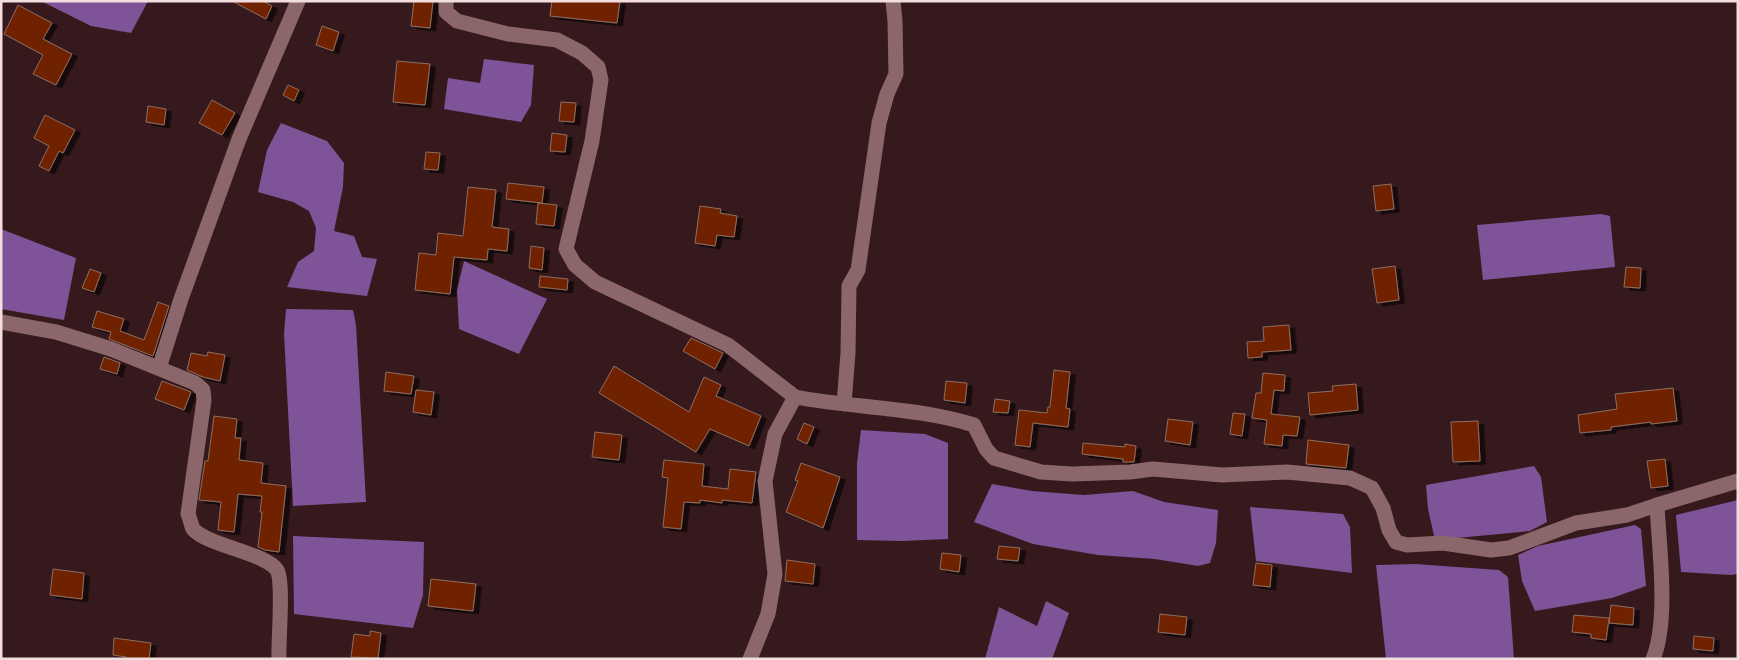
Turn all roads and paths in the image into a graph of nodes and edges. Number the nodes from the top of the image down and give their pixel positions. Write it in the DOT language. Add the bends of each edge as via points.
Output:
graph roads {
  1 [pos="298,1"];
  2 [pos="446,1"];
  3 [pos="893,1"];
  4 [pos="1,322"];
  5 [pos="159,368"];
  6 [pos="795,397"];
  7 [pos="844,404"];
  8 [pos="1738,481"];
  9 [pos="1657,504"];
  10 [pos="279,659"];
  11 [pos="750,659"];
  12 [pos="1653,659"];
  1 -- 5 [label="street" via="238,139"];
  2 -- 6 [label="street" via="446,12 457,20 508,34 557,40 582,53 598,67 601,80 592,141 566,249 575,265 595,282 728,344"];
  3 -- 7 [label="street" via="896,74 879,123 858,270 849,286"];
  4 -- 5 [label="street" via="56,332"];
  5 -- 10 [label="street" via="195,383 203,390 188,514 193,528 204,536 266,561 276,569 280,584"];
  6 -- 7 [label="street"];
  6 -- 11 [label="street" via="774,434 765,481 775,574 768,614"];
  7 -- 9 [label="street" via="952,418 974,425 994,458 1041,472 1130,472 1153,468 1222,475 1286,472 1350,478 1372,488 1396,542 1408,545 1443,543 1491,550 1509,548 1576,523 1627,516"];
  8 -- 9 [label="street"];
  9 -- 12 [label="street" via="1662,600 1658,647"];
}
